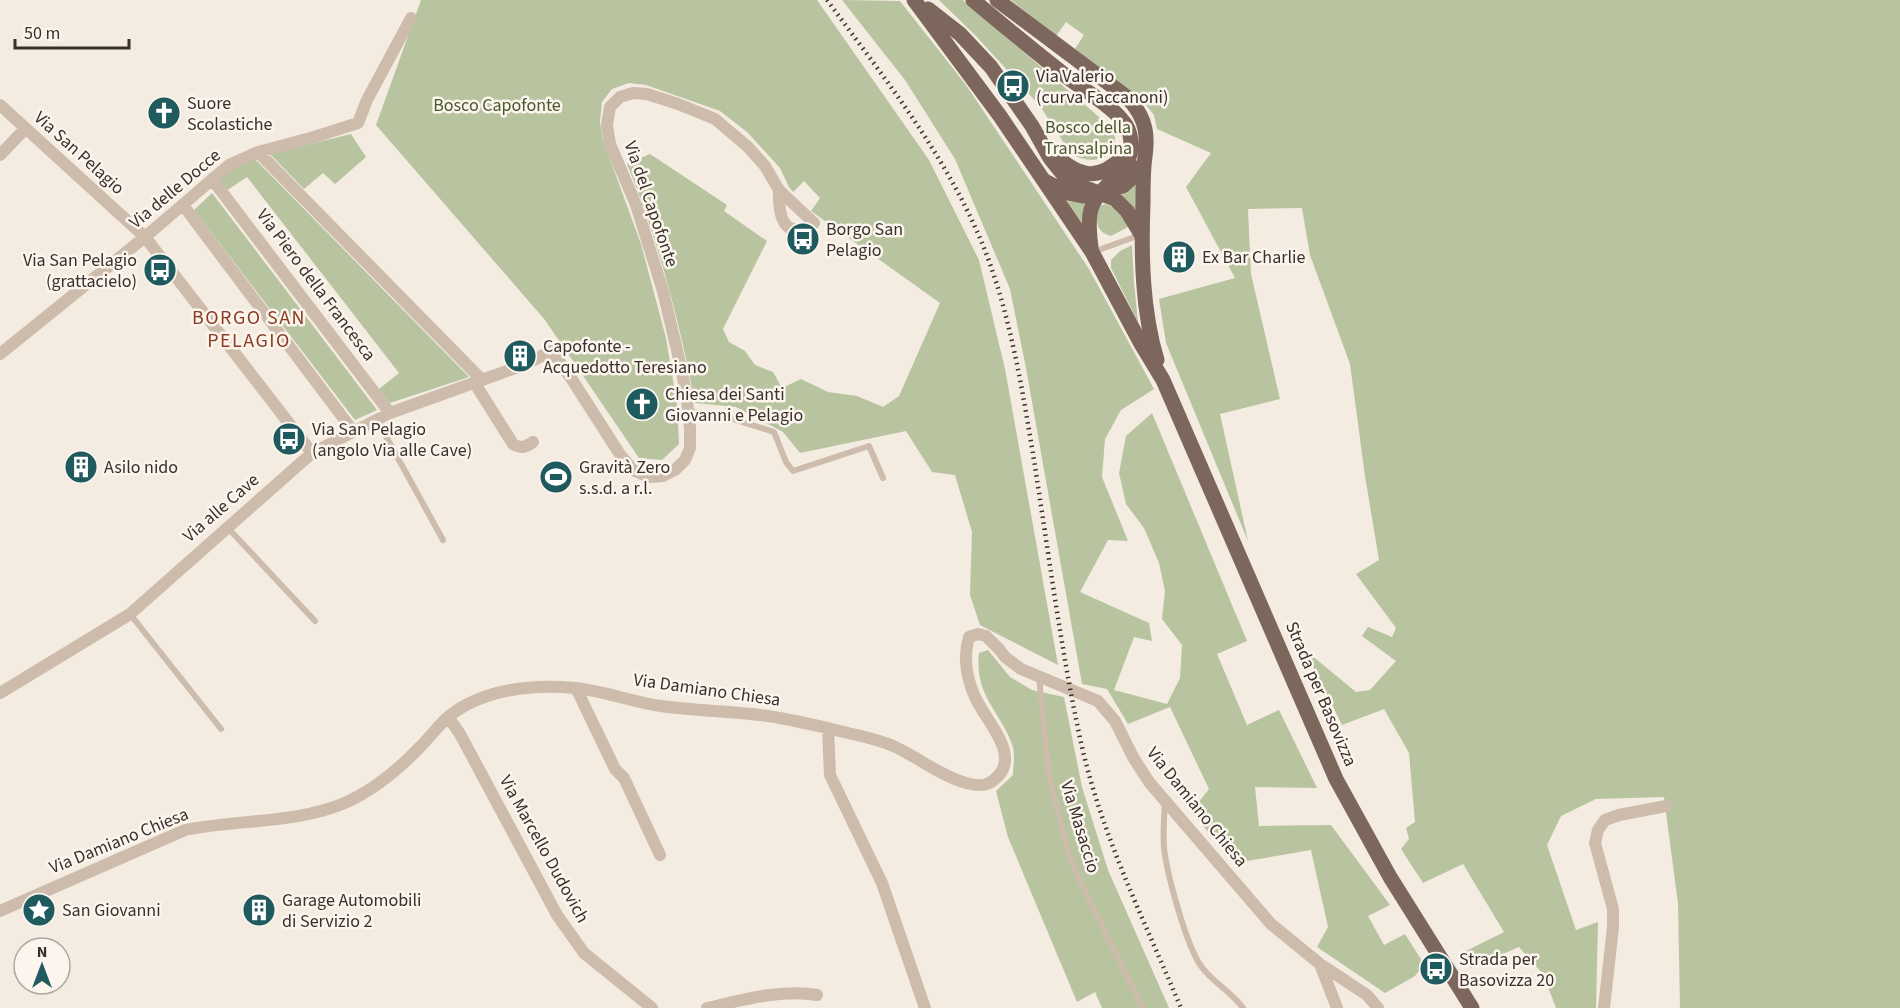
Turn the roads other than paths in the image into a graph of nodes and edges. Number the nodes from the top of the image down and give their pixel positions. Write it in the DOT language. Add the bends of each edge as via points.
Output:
graph roads {
  1 [pos="916,0"];
  2 [pos="974,0"];
  3 [pos="998,0"];
  4 [pos="411,18"];
  5 [pos="0,105"];
  6 [pos="1032,126"];
  7 [pos="26,129"];
  8 [pos="1131,146"];
  9 [pos="258,152"];
  10 [pos="0,155"];
  11 [pos="1144,163"];
  12 [pos="212,179"];
  13 [pos="1043,180"];
  14 [pos="779,190"];
  15 [pos="1101,193"];
  16 [pos="183,205"];
  17 [pos="1142,234"];
  18 [pos="145,237"];
  19 [pos="1092,252"];
  20 [pos="552,351"];
  21 [pos="0,354"];
  22 [pos="1163,380"];
  23 [pos="478,381"];
  24 [pos="688,412"];
  25 [pos="390,413"];
  26 [pos="377,420"];
  27 [pos="353,431"];
  28 [pos="533,442"];
  29 [pos="312,453"];
  30 [pos="883,478"];
  31 [pos="226,526"];
  32 [pos="443,540"];
  33 [pos="130,614"];
  34 [pos="315,621"];
  35 [pos="1039,677"];
  36 [pos="576,688"];
  37 [pos="0,693"];
  38 [pos="448,717"];
  39 [pos="221,729"];
  40 [pos="828,729"];
  41 [pos="1165,800"];
  42 [pos="1666,806"];
  43 [pos="660,855"];
  44 [pos="0,911"];
  45 [pos="1320,964"];
  46 [pos="817,994"];
  47 [pos="652,1008"];
  48 [pos="707,1008"];
  49 [pos="925,1008"];
  50 [pos="1143,1008"];
  51 [pos="1243,1008"];
  52 [pos="1337,1008"];
  53 [pos="1378,1008"];
  54 [pos="1472,1008"];
  55 [pos="1604,1008"];
  1 -- 6 [label="main road" via="960,34 991,67"];
  1 -- 13 [label="main road, Strada per Basovizza"];
  2 -- 8 [label="main road" via="1123,120"];
  3 -- 11 [label="main road, Strada per Basovizza" via="1128,98 1139,111 1145,128 1148,145"];
  4 -- 9 [label="street, Via delle Docce" via="358,123"];
  5 -- 7 [label="street, Via San Pelagio"];
  6 -- 8 [label="main road" via="1056,156 1082,173 1113,167"];
  6 -- 15 [label="main road" via="1066,178"];
  7 -- 10 [label="street"];
  7 -- 18 [label="street, Via San Pelagio"];
  8 -- 15 [label="main road, Strada per Basovizza" via="1127,163"];
  9 -- 12 [label="street, Via delle Docce" via="229,165"];
  9 -- 23 [label="street"];
  11 -- 15 [label="main road" via="1123,186"];
  11 -- 17 [label="main road, Strada per Basovizza"];
  12 -- 16 [label="street, Via delle Docce"];
  12 -- 25 [label="street, Via Piero della Francesca"];
  13 -- 15 [label="main road" via="1067,193"];
  13 -- 19 [label="main road, Strada per Basovizza"];
  14 -- 24 [label="street, Via del Capofonte" via="748,147 715,119 647,94 620,97 610,107 610,144 636,206 663,291"];
  15 -- 17 [label="main road" via="1115,199 1127,211"];
  15 -- 19 [label="main road, Strada per Basovizza" via="1089,214"];
  16 -- 18 [label="street, Via delle Docce"];
  16 -- 27 [label="street"];
  17 -- 19 [label="lane"];
  17 -- 22 [label="main road, Strada per Basovizza" via="1147,313"];
  18 -- 21 [label="street, Via delle Docce"];
  18 -- 29 [label="street, Via San Pelagio"];
  19 -- 22 [label="main road, Strada per Basovizza"];
  20 -- 23 [label="street, Via alle Cave"];
  20 -- 24 [label="street, Via del Capofonte" via="633,470 649,477 663,476 685,460 690,448"];
  22 -- 54 [label="main road, Strada per Basovizza" via="1336,779 1390,877"];
  23 -- 25 [label="street, Via alle Cave"];
  23 -- 28 [label="street" via="513,444 524,447"];
  24 -- 30 [label="lane" via="717,414 774,432 793,471 869,446"];
  25 -- 26 [label="street, Via alle Cave"];
  26 -- 27 [label="street, Via alle Cave"];
  26 -- 32 [label="lane"];
  27 -- 29 [label="street, Via alle Cave"];
  29 -- 31 [label="street, Via alle Cave"];
  31 -- 33 [label="street, Via alle Cave"];
  31 -- 34 [label="lane"];
  33 -- 37 [label="street, Via alle Cave"];
  33 -- 39 [label="lane"];
  35 -- 40 [label="street, Via Damiano Chiesa" via="1005,657 986,636 969,637 966,659 975,697 1005,749 1005,762 989,784 975,786 894,746"];
  35 -- 41 [label="street, Via Damiano Chiesa" via="1098,700 1115,721 1149,782"];
  35 -- 50 [label="lane, Via Masaccio" via="1049,776 1069,855"];
  36 -- 38 [label="street, Via Damiano Chiesa" via="503,691"];
  36 -- 40 [label="street, Via Damiano Chiesa" via="652,704 769,716"];
  36 -- 43 [label="street"];
  38 -- 44 [label="street, Via Damiano Chiesa" via="401,767 348,801 288,817 185,830"];
  38 -- 47 [label="street, Via Marcello Dudovich" via="571,937 584,953"];
  40 -- 49 [label="street" via="830,775 882,883"];
  41 -- 45 [label="street, Via Damiano Chiesa" via="1271,924"];
  41 -- 51 [label="lane" via="1165,850 1192,948 1201,966"];
  42 -- 55 [label="street" via="1619,814 1605,820 1598,830 1595,843 1613,927"];
  45 -- 52 [label="street"];
  45 -- 53 [label="street, Via Damiano Chiesa" via="1367,995"];
  46 -- 48 [label="street" via="758,997"];
}
